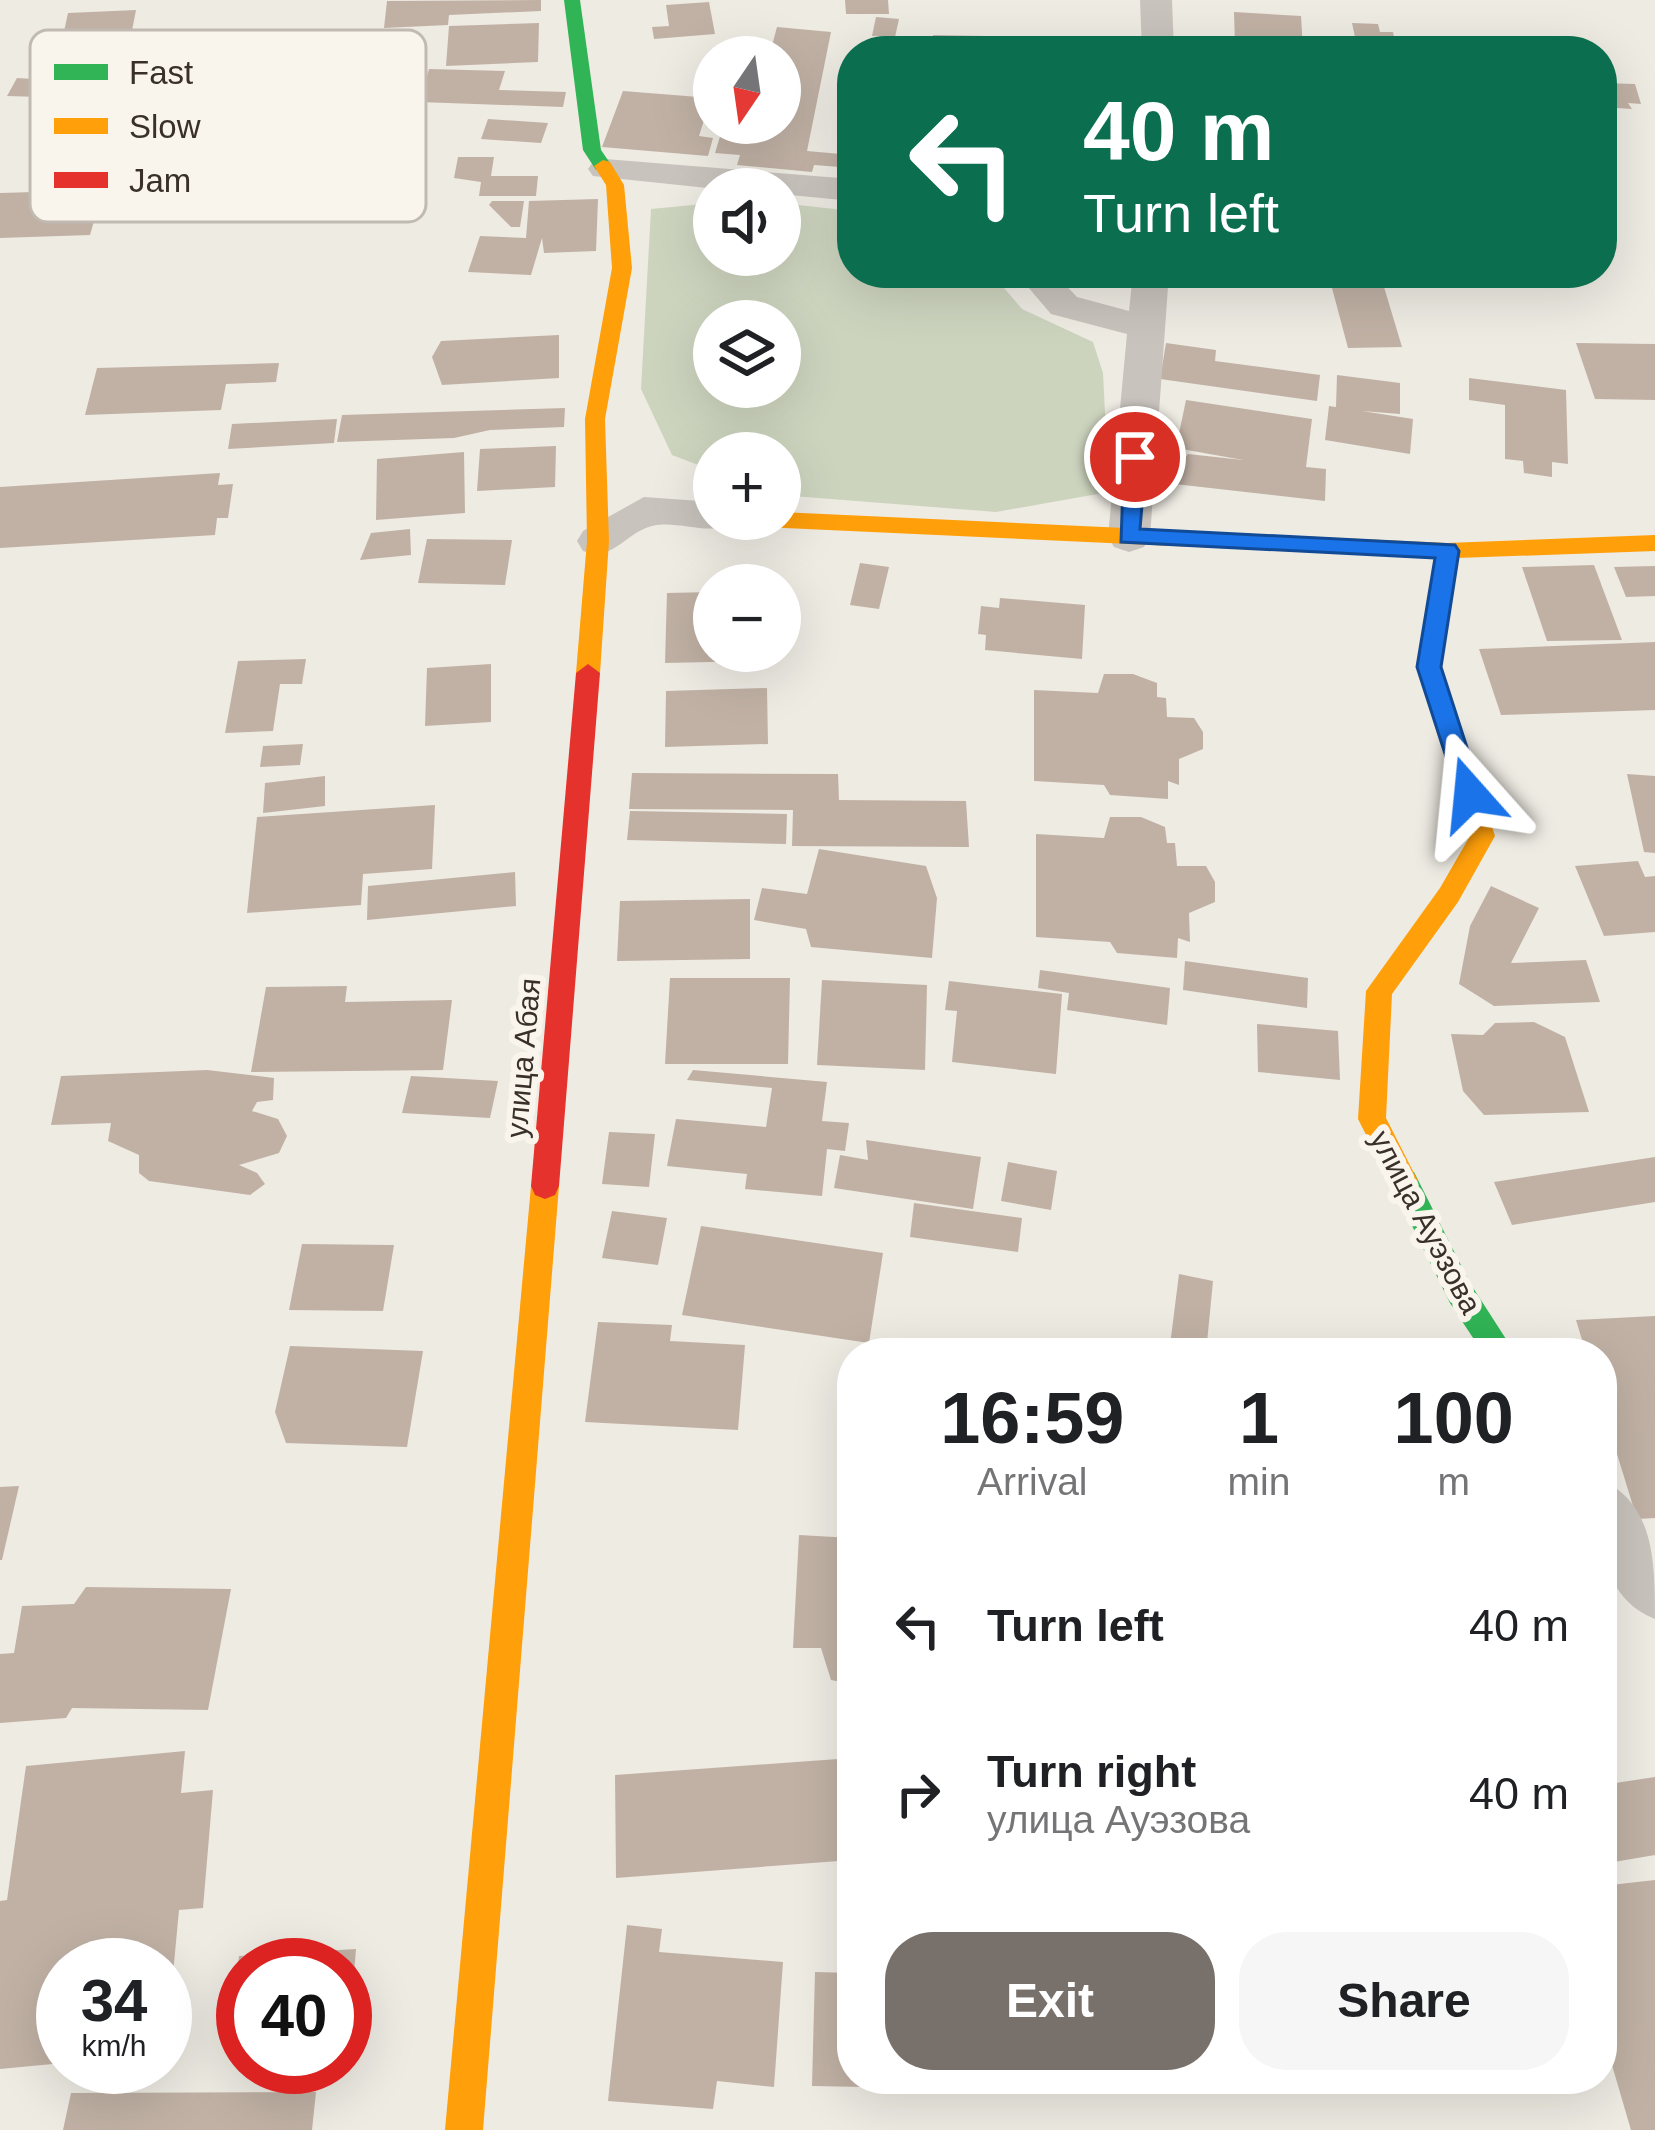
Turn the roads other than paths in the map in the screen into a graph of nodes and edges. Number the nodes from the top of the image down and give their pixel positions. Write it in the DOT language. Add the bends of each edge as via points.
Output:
graph roads {
  1 [pos="572,0"];
  2 [pos="1156,0"];
  3 [pos="1157,36"];
  4 [pos="605,169"];
  5 [pos="837,189"];
  6 [pos="1048,288"];
  7 [pos="1150,288"];
  8 [pos="1146,327"];
  9 [pos="693,514"];
  10 [pos="801,521"];
  11 [pos="1129,537"];
  12 [pos="598,541"];
  13 [pos="1655,543"];
  14 [pos="1448,551"];
  15 [pos="1490,1338"];
  16 [pos="1617,1531"];
  17 [pos="1655,1589"];
  18 [pos="464,2130"];
  1 -- 4 [label="street, улица Абая" via="592,150"];
  2 -- 3 [label="street"];
  4 -- 5 [label="street"];
  4 -- 12 [label="street, улица Абая" via="615,185 622,268 595,419"];
  6 -- 8 [label="street" via="1064,306"];
  7 -- 8 [label="street"];
  8 -- 11 [label="street"];
  9 -- 12 [label="street" via="644,511"];
  10 -- 11 [label="street"];
  11 -- 14 [label="street"];
  12 -- 18 [label="street, улица Абая"];
  13 -- 14 [label="street"];
  14 -- 15 [label="street, улица Ауэзова" via="1429,667 1484,836 1379,991 1372,1119"];
  16 -- 17 [label="street"];
}
